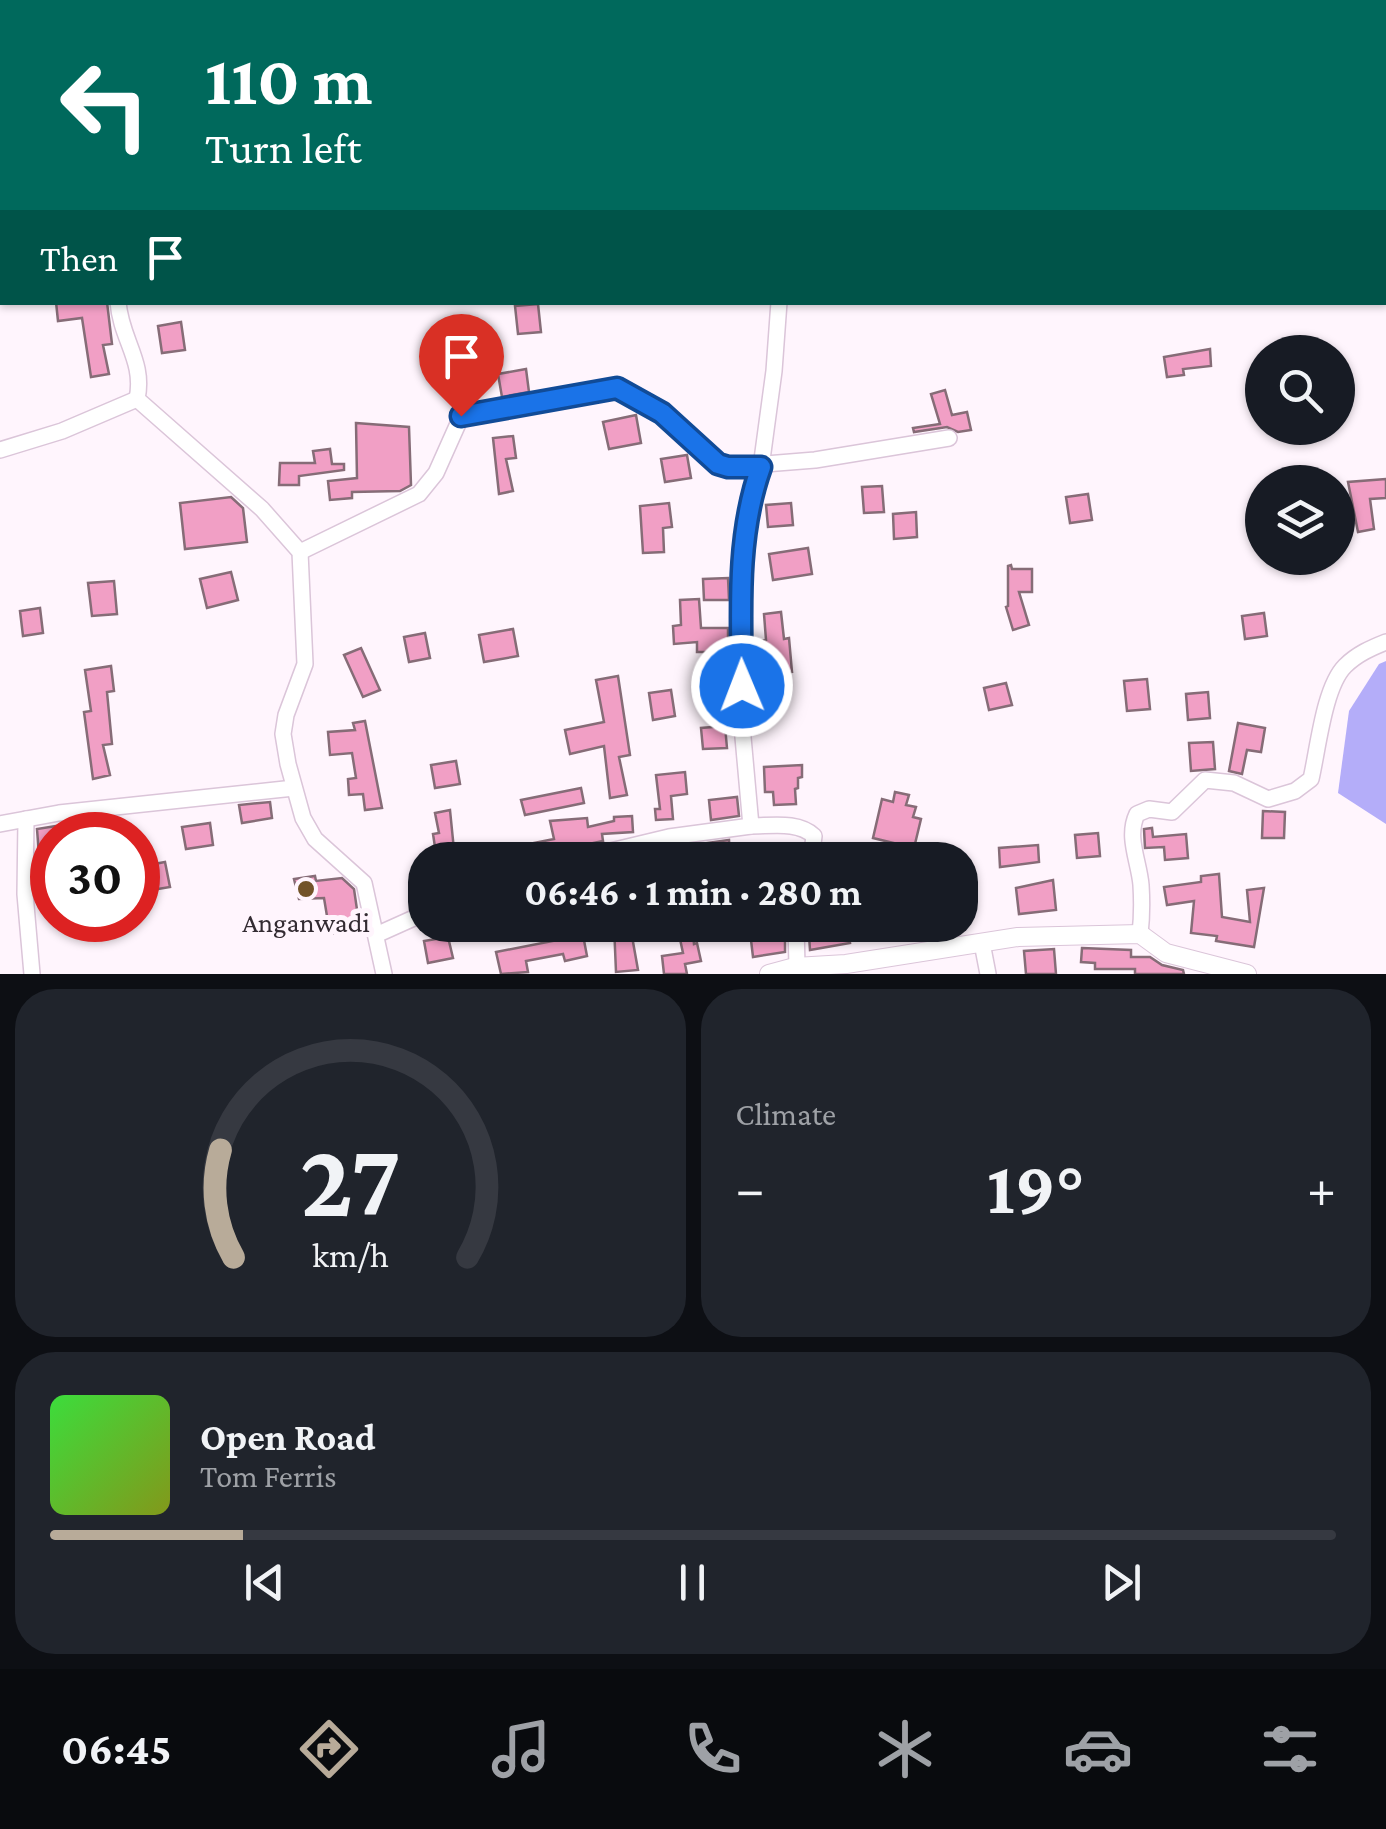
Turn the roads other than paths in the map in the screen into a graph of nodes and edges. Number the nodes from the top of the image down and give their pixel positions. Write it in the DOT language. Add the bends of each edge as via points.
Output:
graph roads {
  1 [pos="118,305"];
  2 [pos="778,305"];
  3 [pos="137,399"];
  4 [pos="948,438"];
  5 [pos="0,450"];
  6 [pos="761,467"];
  7 [pos="300,552"];
  8 [pos="1386,642"];
  9 [pos="294,788"];
  10 [pos="26,819"];
  11 [pos="0,824"];
  12 [pos="751,826"];
  13 [pos="652,842"];
  14 [pos="813,842"];
  15 [pos="408,920"];
  16 [pos="376,934"];
  17 [pos="1140,934"];
  18 [pos="796,942"];
  19 [pos="982,942"];
  20 [pos="796,967"];
  21 [pos="840,969"];
  22 [pos="32,974"];
  23 [pos="384,974"];
  24 [pos="769,974"];
  25 [pos="988,974"];
  26 [pos="1247,974"];
  1 -- 3 [label="street" via="142,377"];
  2 -- 6 [label="street"];
  3 -- 5 [label="street"];
  3 -- 7 [label="street" via="262,508"];
  4 -- 6 [label="street"];
  6 -- 7 [label="street" via="718,464 662,413 617,388 591,392 461,416 436,473 419,494"];
  6 -- 12 [label="street" via="748,501 742,585 741,715"];
  7 -- 9 [label="street" via="305,664 284,734"];
  8 -- 17 [label="street" via="1342,669 1305,785 1268,798 1234,783 1205,780 1172,812 1137,814"];
  9 -- 10 [label="street"];
  9 -- 16 [label="street" via="315,839 364,883"];
  10 -- 11 [label="street"];
  10 -- 22 [label="street"];
  12 -- 13 [label="street"];
  12 -- 14 [label="street" via="800,826"];
  15 -- 16 [label="street"];
  16 -- 23 [label="street"];
  17 -- 19 [label="main road"];
  17 -- 26 [label="main road" via="1166,952"];
  18 -- 20 [label="street"];
  19 -- 21 [label="main road"];
  19 -- 25 [label="street"];
  20 -- 21 [label="main road"];
  20 -- 24 [label="main road"];
}
